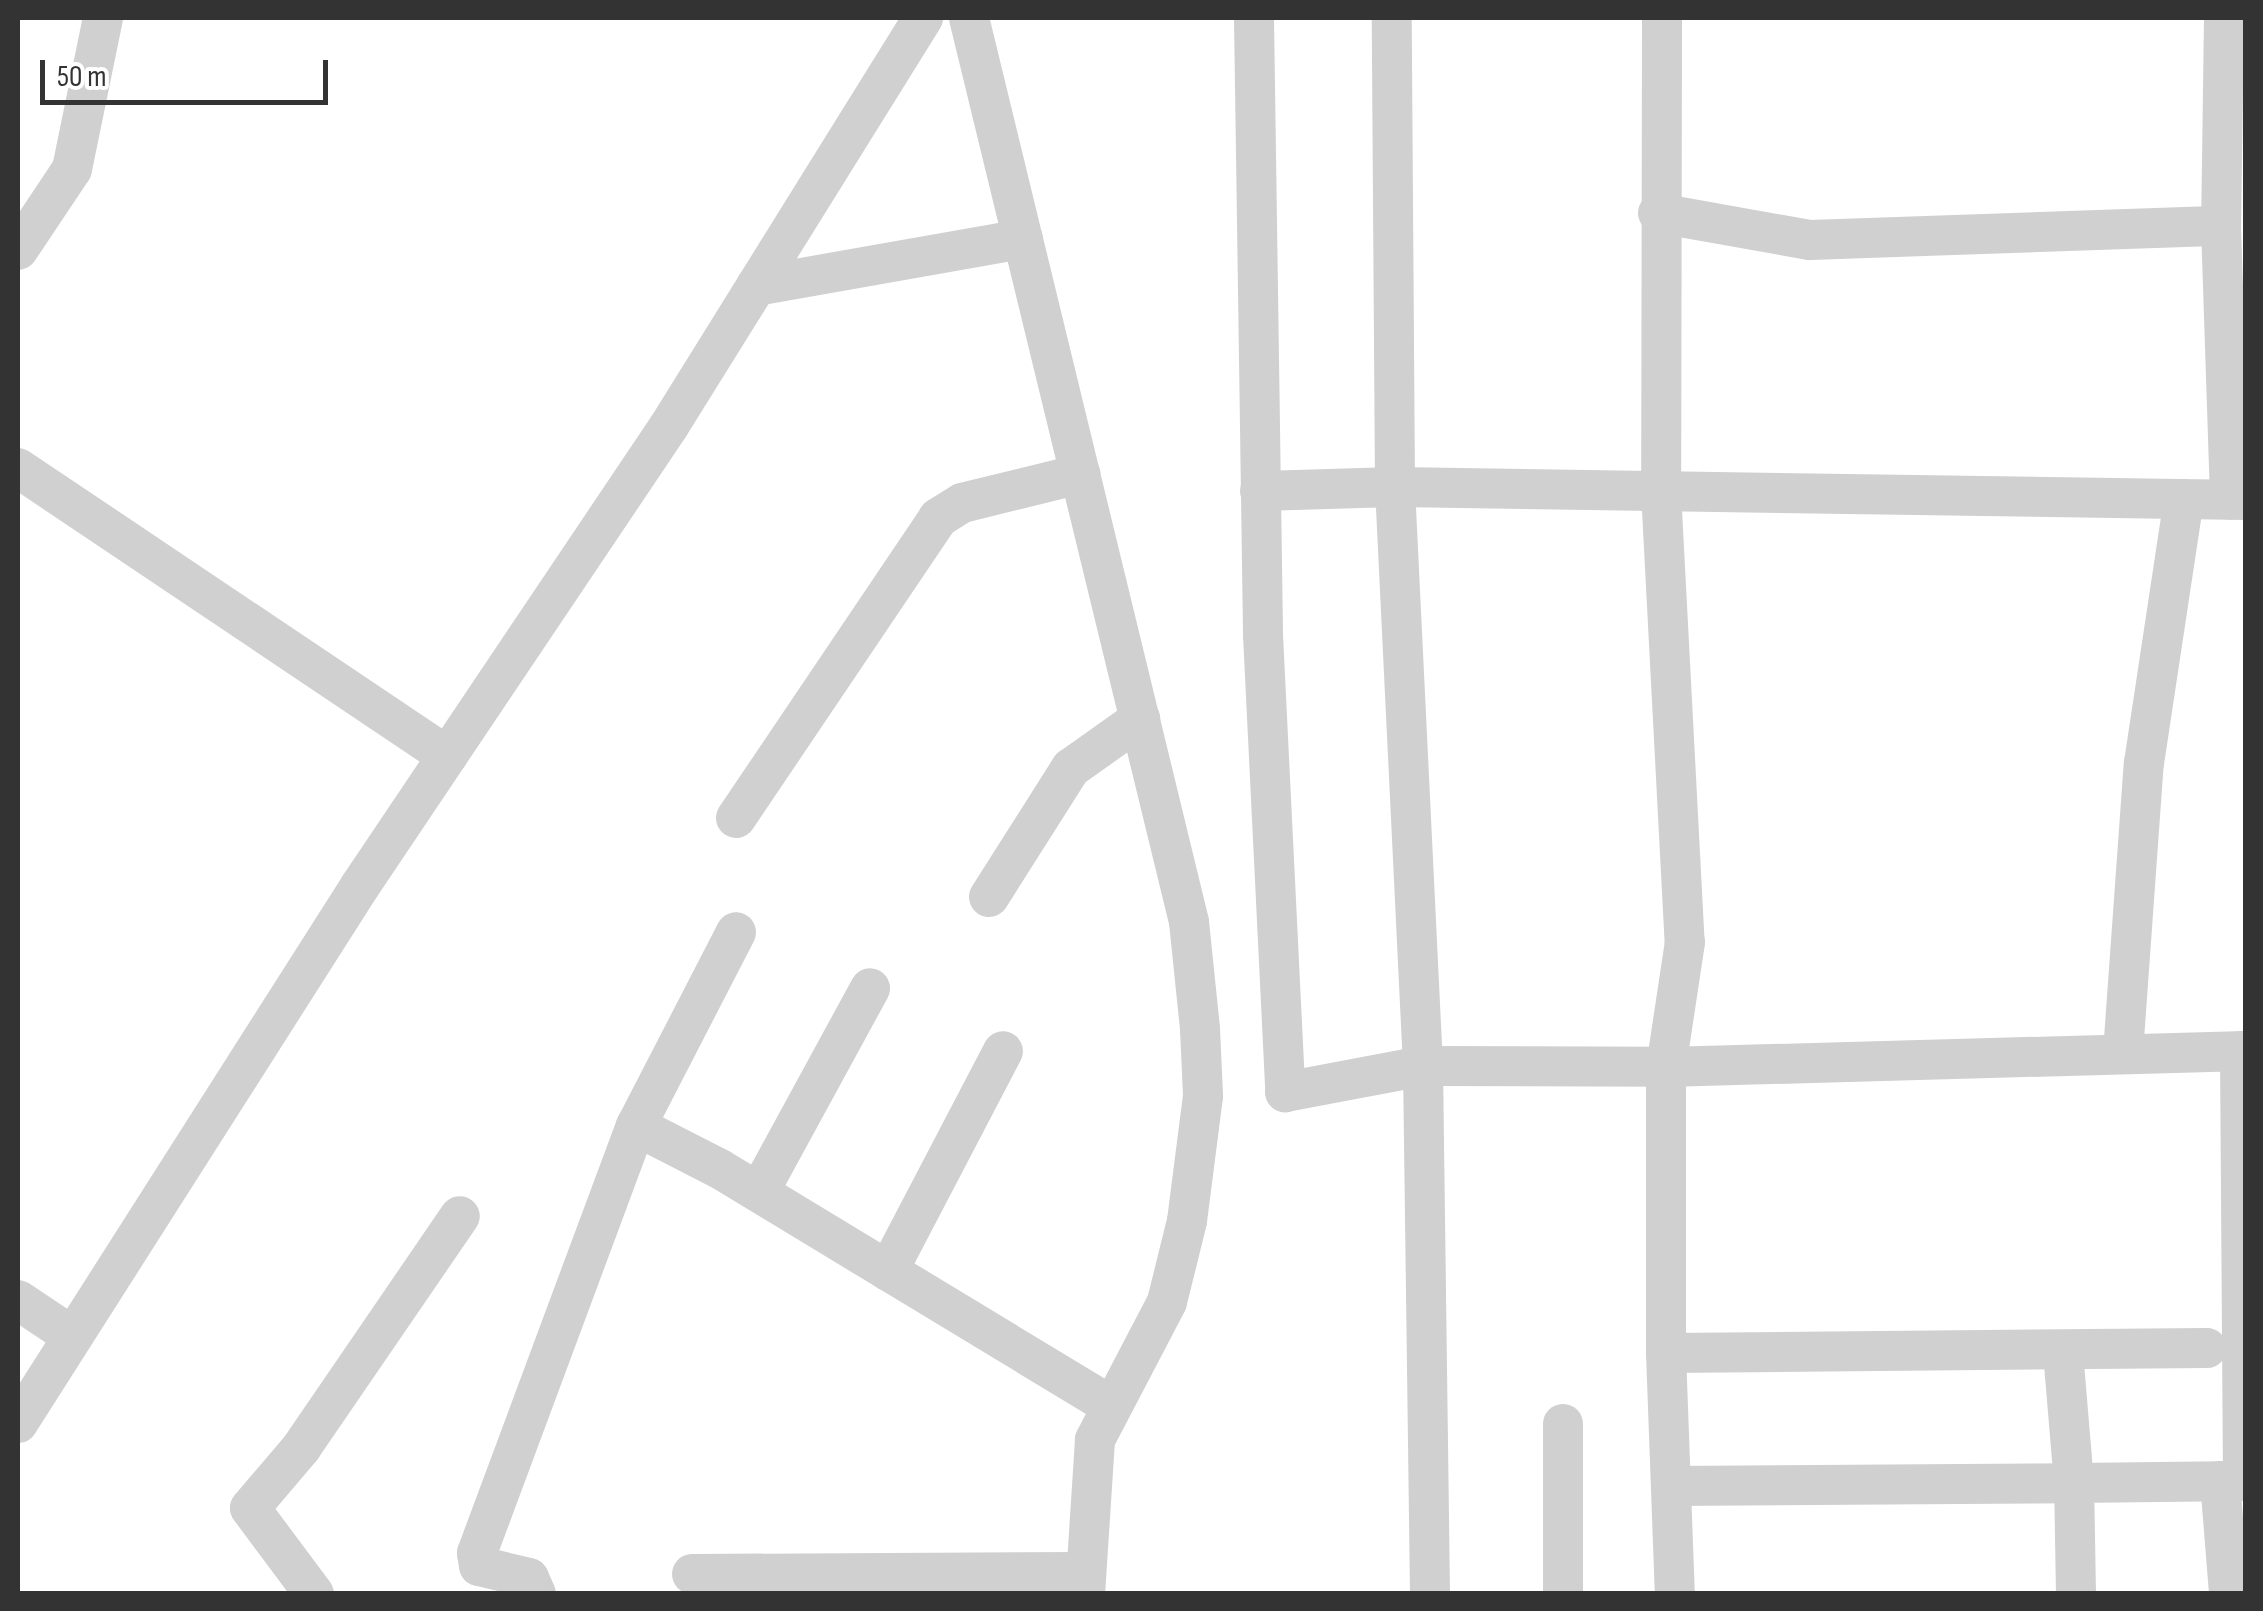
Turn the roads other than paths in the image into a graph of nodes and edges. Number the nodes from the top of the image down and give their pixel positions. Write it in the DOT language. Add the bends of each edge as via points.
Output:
graph roads {
  1 [pos="103,18"];
  2 [pos="923,18"];
  3 [pos="969,18"];
  4 [pos="1254,18"];
  5 [pos="1392,18"];
  6 [pos="1662,18"];
  7 [pos="2224,18"];
  8 [pos="1658,213"];
  9 [pos="2221,226"];
  10 [pos="1023,239"];
  11 [pos="18,250"];
  12 [pos="756,286"];
  13 [pos="18,468"];
  14 [pos="1080,474"];
  15 [pos="1396,488"];
  16 [pos="1260,491"];
  17 [pos="1661,491"];
  18 [pos="2184,499"];
  19 [pos="2238,500"];
  20 [pos="1140,719"];
  21 [pos="447,756"];
  22 [pos="736,818"];
  23 [pos="989,897"];
  24 [pos="736,932"];
  25 [pos="870,988"];
  26 [pos="2243,1050"];
  27 [pos="1003,1051"];
  28 [pos="2123,1053"];
  29 [pos="1423,1066"];
  30 [pos="1666,1066"];
  31 [pos="636,1126"];
  32 [pos="759,1192"];
  33 [pos="460,1216"];
  34 [pos="888,1270"];
  35 [pos="18,1300"];
  36 [pos="72,1336"];
  37 [pos="2207,1348"];
  38 [pos="1666,1352"];
  39 [pos="2063,1352"];
  40 [pos="1110,1405"];
  41 [pos="18,1423"];
  42 [pos="1562,1424"];
  43 [pos="2220,1481"];
  44 [pos="2074,1483"];
  45 [pos="1671,1486"];
  46 [pos="692,1574"];
  47 [pos="1085,1583"];
  48 [pos="314,1594"];
  49 [pos="536,1594"];
  50 [pos="1430,1594"];
  51 [pos="1563,1594"];
  52 [pos="1675,1594"];
  53 [pos="2076,1594"];
  54 [pos="2229,1594"];
  1 -- 11 [label="street" via="72,169"];
  2 -- 12 [label="street"];
  3 -- 10 [label="street"];
  4 -- 16 [label="street"];
  5 -- 15 [label="street"];
  6 -- 8 [label="street"];
  7 -- 9 [label="street"];
  8 -- 9 [label="street" via="1810,240"];
  8 -- 17 [label="street"];
  9 -- 19 [label="street"];
  10 -- 12 [label="street"];
  10 -- 14 [label="street"];
  12 -- 21 [label="street"];
  13 -- 21 [label="street"];
  14 -- 20 [label="street"];
  14 -- 22 [label="street" via="962,504 938,518"];
  15 -- 16 [label="street"];
  15 -- 17 [label="street"];
  15 -- 29 [label="street"];
  16 -- 29 [label="street" via="1284,1092"];
  17 -- 18 [label="street"];
  17 -- 30 [label="street" via="1685,942"];
  18 -- 19 [label="street"];
  18 -- 28 [label="street" via="2144,763"];
  20 -- 23 [label="street" via="1071,768"];
  20 -- 40 [label="street" via="1190,922 1203,1096 1187,1220 1167,1302"];
  21 -- 36 [label="street"];
  24 -- 31 [label="street"];
  25 -- 32 [label="street"];
  26 -- 28 [label="street"];
  26 -- 43 [label="street" via="2243,1480"];
  27 -- 34 [label="street"];
  28 -- 30 [label="street"];
  29 -- 30 [label="street"];
  29 -- 50 [label="street"];
  30 -- 38 [label="street"];
  31 -- 32 [label="street"];
  31 -- 49 [label="street" via="476,1558 479,1566 529,1578"];
  32 -- 34 [label="street"];
  33 -- 48 [label="street" via="301,1448 250,1508"];
  34 -- 40 [label="street"];
  35 -- 36 [label="street"];
  36 -- 41 [label="street"];
  37 -- 39 [label="street"];
  38 -- 39 [label="street"];
  38 -- 45 [label="street"];
  39 -- 44 [label="street"];
  40 -- 47 [label="street" via="1092,1457"];
  42 -- 51 [label="street"];
  43 -- 44 [label="street"];
  43 -- 54 [label="street"];
  44 -- 45 [label="street"];
  44 -- 53 [label="street"];
  45 -- 52 [label="street"];
  46 -- 47 [label="street"];
}
